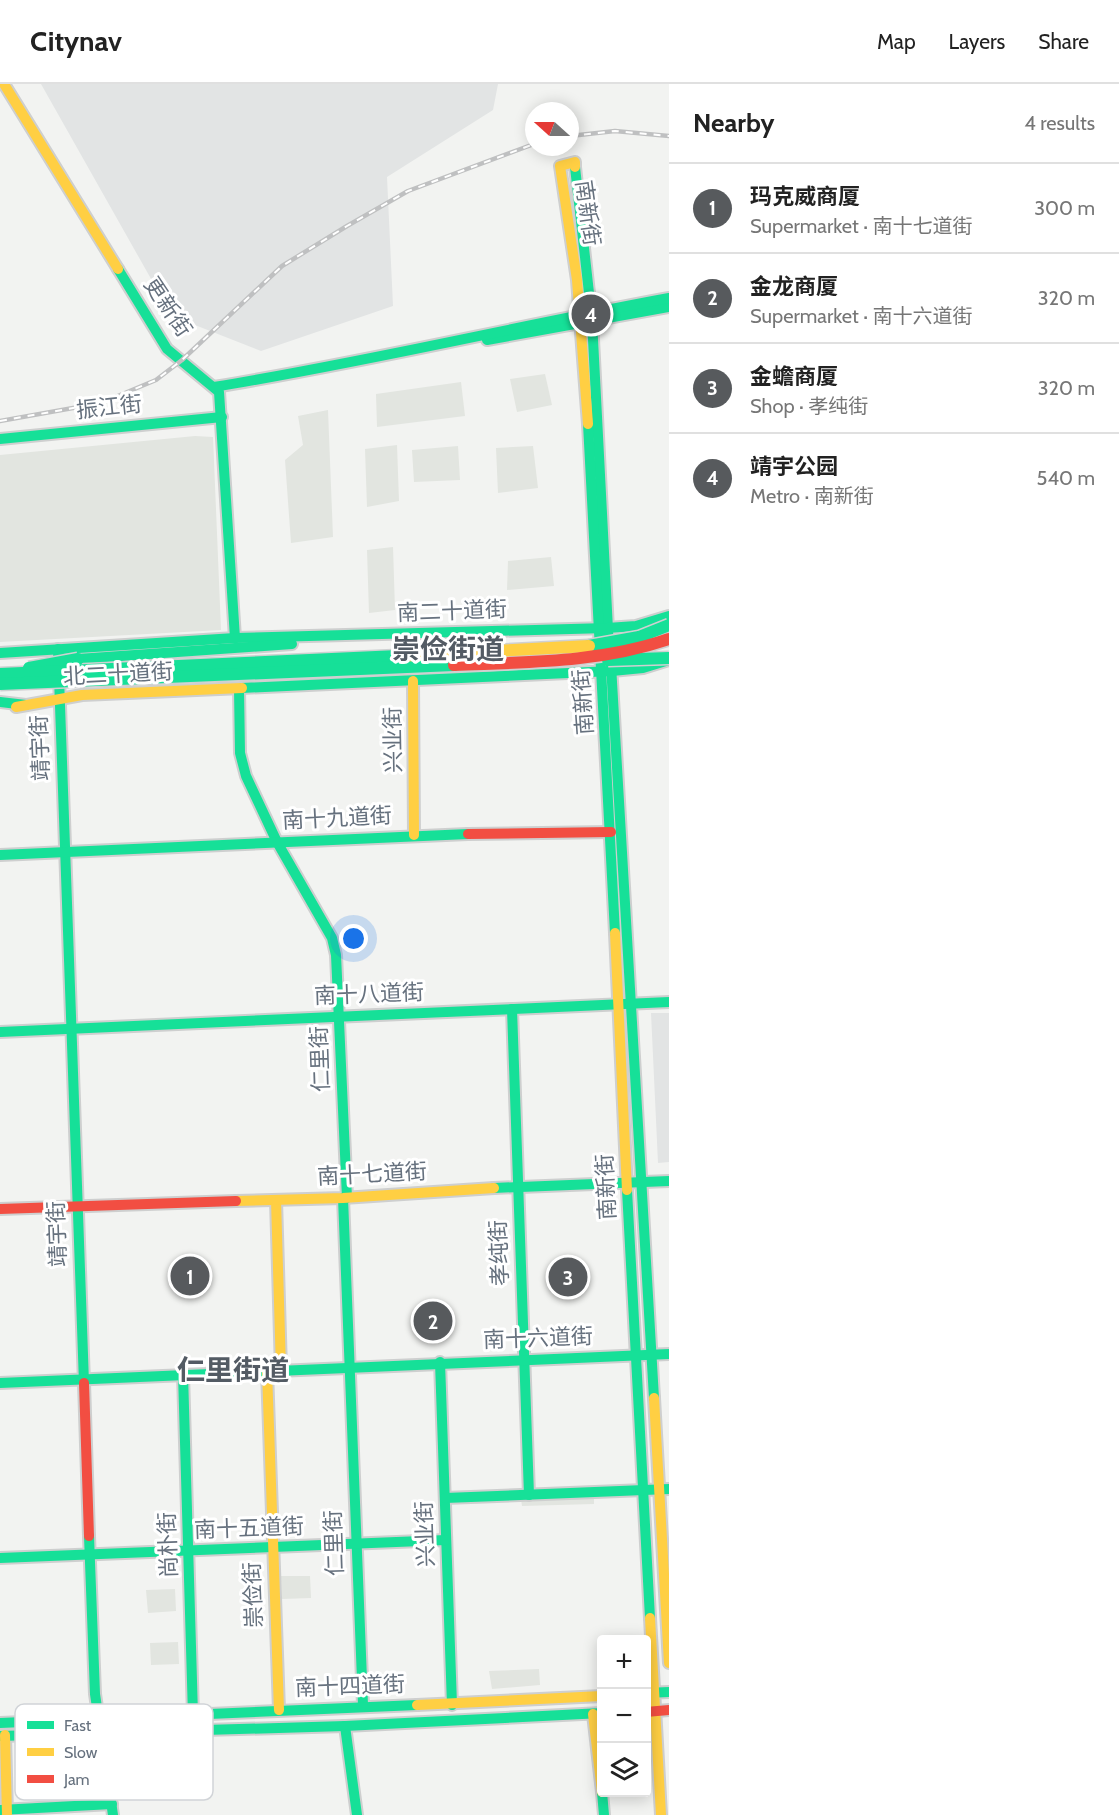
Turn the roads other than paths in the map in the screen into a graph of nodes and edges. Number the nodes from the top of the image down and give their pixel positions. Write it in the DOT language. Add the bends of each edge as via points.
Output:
graph roads {
  1 [pos="4,84"];
  2 [pos="669,298"];
  3 [pos="669,307"];
  4 [pos="586,317"];
  5 [pos="216,389"];
  6 [pos="222,417"];
  7 [pos="0,439"];
  8 [pos="669,616"];
  9 [pos="669,625"];
  10 [pos="602,628"];
  11 [pos="497,630"];
  12 [pos="235,638"];
  13 [pos="669,639"];
  14 [pos="58,649"];
  15 [pos="0,653"];
  16 [pos="669,659"];
  17 [pos="562,660"];
  18 [pos="607,671"];
  19 [pos="0,674"];
  20 [pos="413,681"];
  21 [pos="0,684"];
  22 [pos="239,689"];
  23 [pos="59,697"];
  24 [pos="0,702"];
  25 [pos="26,705"];
  26 [pos="0,708"];
  27 [pos="611,832"];
  28 [pos="414,835"];
  29 [pos="277,842"];
  30 [pos="65,851"];
  31 [pos="0,855"];
  32 [pos="669,1002"];
  33 [pos="632,1004"];
  34 [pos="618,1005"];
  35 [pos="512,1009"];
  36 [pos="339,1016"];
  37 [pos="71,1029"];
  38 [pos="0,1032"];
  39 [pos="669,1181"];
  40 [pos="642,1182"];
  41 [pos="627,1183"];
  42 [pos="518,1186"];
  43 [pos="345,1198"];
  44 [pos="276,1200"];
  45 [pos="77,1206"];
  46 [pos="0,1209"];
  47 [pos="669,1354"];
  48 [pos="650,1355"];
  49 [pos="635,1356"];
  50 [pos="524,1359"];
  51 [pos="440,1362"];
  52 [pos="350,1367"];
  53 [pos="281,1370"];
  54 [pos="267,1371"];
  55 [pos="183,1374"];
  56 [pos="84,1379"];
  57 [pos="0,1383"];
  58 [pos="663,1489"];
  59 [pos="645,1490"];
  60 [pos="528,1496"];
  61 [pos="445,1498"];
  62 [pos="446,1540"];
  63 [pos="355,1544"];
  64 [pos="272,1548"];
  65 [pos="190,1551"];
  66 [pos="90,1554"];
  67 [pos="0,1558"];
  68 [pos="669,1663"];
  69 [pos="651,1689"];
  70 [pos="669,1692"];
  71 [pos="651,1693"];
  72 [pos="597,1696"];
  73 [pos="97,1704"];
  74 [pos="193,1704"];
  75 [pos="363,1705"];
  76 [pos="452,1705"];
  77 [pos="279,1710"];
  78 [pos="657,1711"];
  79 [pos="213,1714"];
  80 [pos="597,1714"];
  81 [pos="15,1722"];
  82 [pos="0,1723"];
  83 [pos="345,1726"];
  84 [pos="213,1729"];
  85 [pos="2,1736"];
  86 [pos="602,1797"];
  87 [pos="113,1809"];
  88 [pos="5,1812"];
  89 [pos="601,1814"];
  90 [pos="357,1815"];
  91 [pos="661,1815"];
  1 -- 5 [label="main road, 更新街" via="167,349"];
  2 -- 4 [label="main road"];
  3 -- 4 [label="main road"];
  4 -- 4 [label="main road, 南新街" via="575,162 560,166"];
  4 -- 5 [label="main road"];
  4 -- 10 [label="main road, 南新街"];
  5 -- 6 [label="main road"];
  6 -- 7 [label="main road, 振江街"];
  6 -- 12 [label="main road"];
  8 -- 10 [label="main road, 南二十道街" via="636,626"];
  9 -- 19 [label="main road, bridge" via="616,644"];
  10 -- 11 [label="main road, 南二十道街"];
  10 -- 18 [label="main road, 南新街"];
  11 -- 12 [label="main road, 南二十道街"];
  11 -- 19 [label="main road, bridge" via="78,658"];
  12 -- 14 [label="main road, 北二十道街"];
  13 -- 17 [label="main road, bridge" via="633,651"];
  14 -- 15 [label="main road, 北二十道街"];
  14 -- 23 [label="main road, 靖宇街"];
  16 -- 17 [label="main road, bridge"];
  16 -- 18 [label="main road" via="643,668"];
  17 -- 21 [label="main road, bridge"];
  18 -- 20 [label="main road"];
  18 -- 27 [label="main road, 南新街"];
  18 -- 33 [label="main road, 南新街"];
  20 -- 22 [label="main road"];
  20 -- 28 [label="main road, 兴业街"];
  22 -- 23 [label="main road, 北二十道街"];
  22 -- 29 [label="main road, 仁里街" via="240,753 246,776"];
  23 -- 25 [label="main road, 北二十道街"];
  23 -- 30 [label="main road, 靖宇街"];
  24 -- 25 [label="main road"];
  25 -- 26 [label="main road, 北二十道街"];
  27 -- 28 [label="main road, 南十九道街"];
  27 -- 34 [label="main road, 南新街"];
  28 -- 29 [label="main road, 南十九道街"];
  29 -- 30 [label="main road, 南十九道街"];
  29 -- 36 [label="main road, 仁里街" via="332,938"];
  30 -- 31 [label="main road, 南十九道街"];
  30 -- 37 [label="main road, 靖宇街"];
  32 -- 33 [label="main road, 南十八道街"];
  33 -- 34 [label="main road, 南十八道街"];
  33 -- 40 [label="main road, 南新街"];
  34 -- 35 [label="main road, 南十八道街"];
  34 -- 41 [label="main road, 南新街"];
  35 -- 36 [label="main road, 南十八道街"];
  35 -- 42 [label="main road, 孝纯街"];
  36 -- 37 [label="main road, 南十八道街"];
  36 -- 43 [label="main road, 仁里街"];
  37 -- 38 [label="main road, 南十八道街"];
  37 -- 45 [label="main road, 靖宇街"];
  39 -- 40 [label="main road, 南十七道街"];
  40 -- 41 [label="main road, 南十七道街"];
  40 -- 48 [label="main road, 南新街"];
  41 -- 42 [label="main road, 南十七道街"];
  41 -- 49 [label="main road, 南新街"];
  42 -- 43 [label="main road, 南十七道街"];
  42 -- 50 [label="main road, 孝纯街"];
  43 -- 44 [label="main road, 南十七道街"];
  43 -- 52 [label="main road, 仁里街"];
  44 -- 45 [label="main road, 南十七道街"];
  44 -- 53 [label="main road"];
  45 -- 46 [label="main road, 南十七道街"];
  45 -- 56 [label="main road, 靖宇街"];
  47 -- 48 [label="main road, 南十六道街"];
  48 -- 49 [label="main road, 南十六道街"];
  48 -- 58 [label="main road, 南新街"];
  49 -- 50 [label="main road, 南十六道街"];
  49 -- 59 [label="main road, 南新街"];
  50 -- 51 [label="main road, 南十六道街"];
  50 -- 60 [label="main road, 孝纯街"];
  51 -- 52 [label="main road, 南十六道街"];
  51 -- 61 [label="main road, 兴业街"];
  52 -- 53 [label="main road, 南十六道街"];
  52 -- 63 [label="main road, 仁里街"];
  53 -- 54 [label="main road, 南十六道街"];
  54 -- 55 [label="main road, 南十六道街"];
  54 -- 64 [label="main road, 崇俭街"];
  55 -- 56 [label="main road, 南十六道街"];
  55 -- 65 [label="main road, 尚朴街"];
  56 -- 57 [label="main road, 南十六道街"];
  56 -- 66 [label="main road, 靖宇街"];
  58 -- 59 [label="main road"];
  58 -- 68 [label="main road, 南新街"];
  59 -- 60 [label="main road"];
  59 -- 69 [label="main road, 南新街"];
  60 -- 61 [label="main road"];
  61 -- 62 [label="main road, 兴业街"];
  62 -- 63 [label="main road, 南十五道街"];
  62 -- 76 [label="main road, 兴业街"];
  63 -- 64 [label="main road, 南十五道街"];
  63 -- 75 [label="main road, 仁里街"];
  64 -- 65 [label="main road, 南十五道街"];
  64 -- 77 [label="main road, 崇俭街"];
  65 -- 66 [label="main road, 南十五道街"];
  65 -- 74 [label="main road, 尚朴街"];
  66 -- 67 [label="main road, 南十五道街"];
  66 -- 73 [label="main road, 靖宇街"];
  70 -- 71 [label="main road"];
  71 -- 78 [label="main road, 南新街"];
  72 -- 76 [label="main road, 南十四道街"];
  75 -- 76 [label="main road, 南十四道街"];
  75 -- 77 [label="main road, 南十四道街"];
  77 -- 79 [label="main road, 南十四道街"];
  78 -- 91 [label="main road, 南新街"];
  80 -- 83 [label="main road"];
  81 -- 82 [label="main road, 南十四道街"];
  83 -- 84 [label="main road"];
  83 -- 90 [label="main road"];
  85 -- 88 [label="main road"];
  86 -- 89 [label="main road"];
  87 -- 88 [label="main road"];
}
